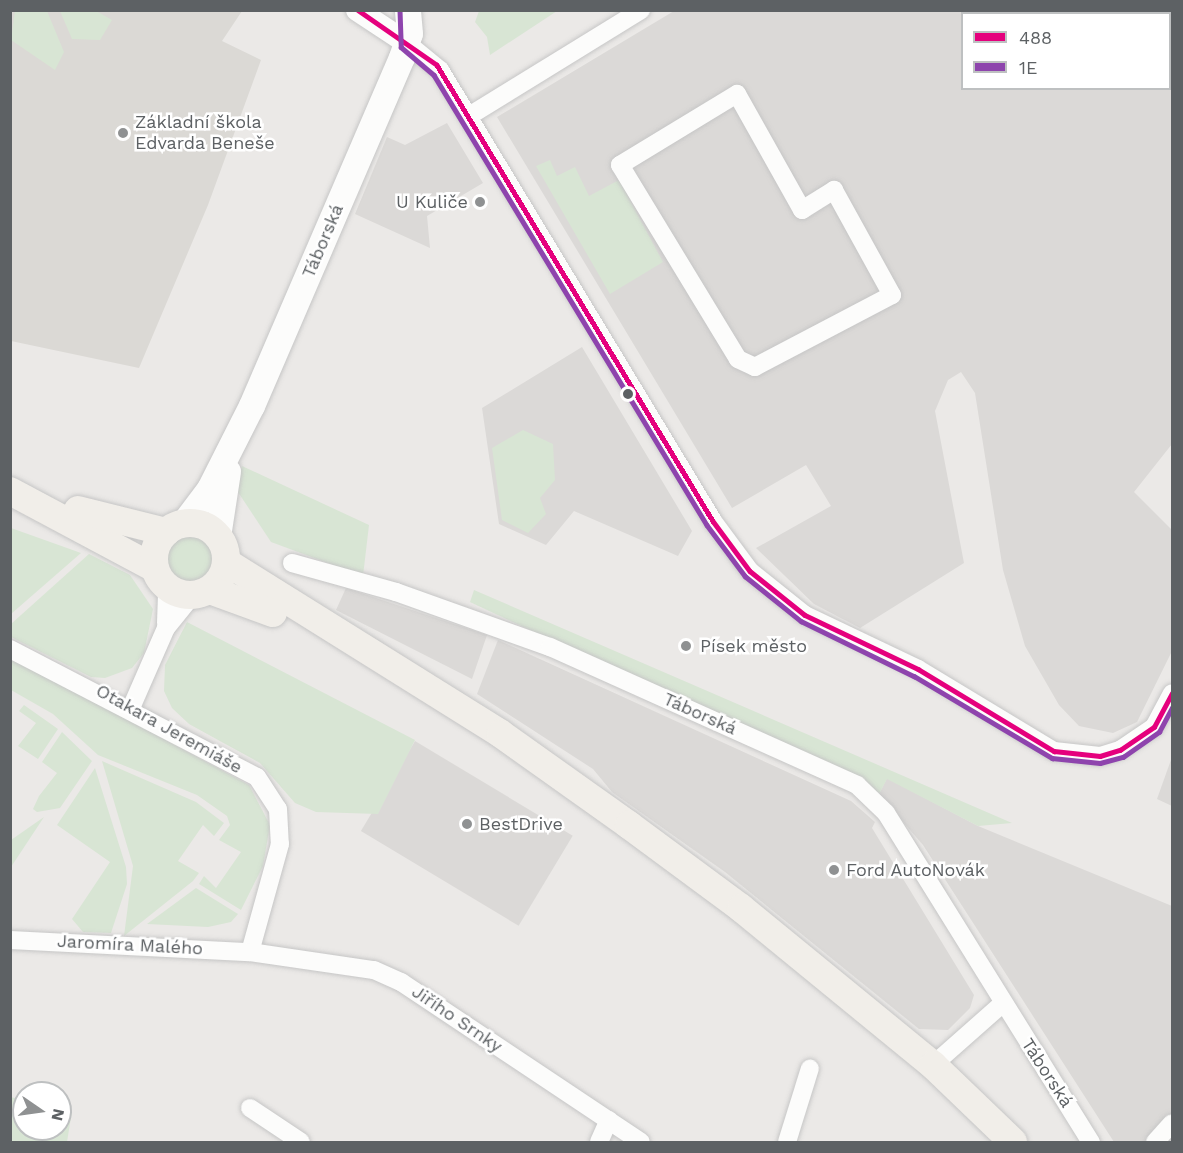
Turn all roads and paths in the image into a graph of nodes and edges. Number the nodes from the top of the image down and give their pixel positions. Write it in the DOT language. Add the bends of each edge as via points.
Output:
graph roads {
  1 [pos="357,10"];
  2 [pos="408,10"];
  3 [pos="641,10"];
  4 [pos="408,43"];
  5 [pos="469,116"];
  6 [pos="620,165"];
  7 [pos="237,438"];
  8 [pos="10,490"];
  9 [pos="176,527"];
  10 [pos="222,549"];
  11 [pos="292,564"];
  12 [pos="181,585"];
  13 [pos="10,649"];
  14 [pos="1173,693"];
  15 [pos="131,708"];
  16 [pos="526,754"];
  17 [pos="18,940"];
  18 [pos="250,952"];
  19 [pos="1002,1003"];
  20 [pos="933,1065"];
  21 [pos="810,1068"];
  22 [pos="250,1108"];
  23 [pos="609,1120"];
  24 [pos="1173,1123"];
  25 [pos="301,1143"];
  26 [pos="600,1143"];
  27 [pos="640,1143"];
  28 [pos="787,1143"];
  29 [pos="1012,1143"];
  30 [pos="1091,1143"];
  31 [pos="1155,1143"];
  1 -- 4 [label="street"];
  2 -- 4 [label="main road"];
  3 -- 5 [label="street"];
  4 -- 5 [label="street" via="435,62"];
  4 -- 7 [label="main road, Táborská"];
  5 -- 14 [label="street" via="713,521 750,571 805,615 918,669 1054,751 1100,756 1120,750 1154,727"];
  6 -- 6 [label="street" via="738,359 755,367 892,295 834,190 802,210 737,94"];
  7 -- 9 [label="main road, Táborská"];
  7 -- 10 [label="main road, Táborská"];
  8 -- 9 [label="main road" via="142,530"];
  8 -- 12 [label="main road"];
  9 -- 10 [label="main road"];
  9 -- 12 [label="main road" via="155,549"];
  10 -- 12 [label="main road"];
  10 -- 16 [label="main road"];
  11 -- 19 [label="street, Táborská" via="396,592 550,647 857,785 886,813"];
  12 -- 15 [label="street"];
  12 -- 16 [label="main road" via="266,610"];
  13 -- 15 [label="street, Otakara Jeremiáše"];
  15 -- 18 [label="street, Otakara Jeremiáše" via="257,777 278,809 280,844"];
  16 -- 20 [label="main road" via="741,908"];
  17 -- 18 [label="street, Jaromíra Malého"];
  18 -- 23 [label="street, Jiřího Srnky" via="374,970 402,982"];
  19 -- 20 [label="street"];
  19 -- 30 [label="street, Táborská"];
  20 -- 29 [label="main road"];
  21 -- 28 [label="street"];
  22 -- 25 [label="street"];
  23 -- 26 [label="street"];
  23 -- 27 [label="street, Jiřího Srnky"];
  24 -- 31 [label="street"];
}
